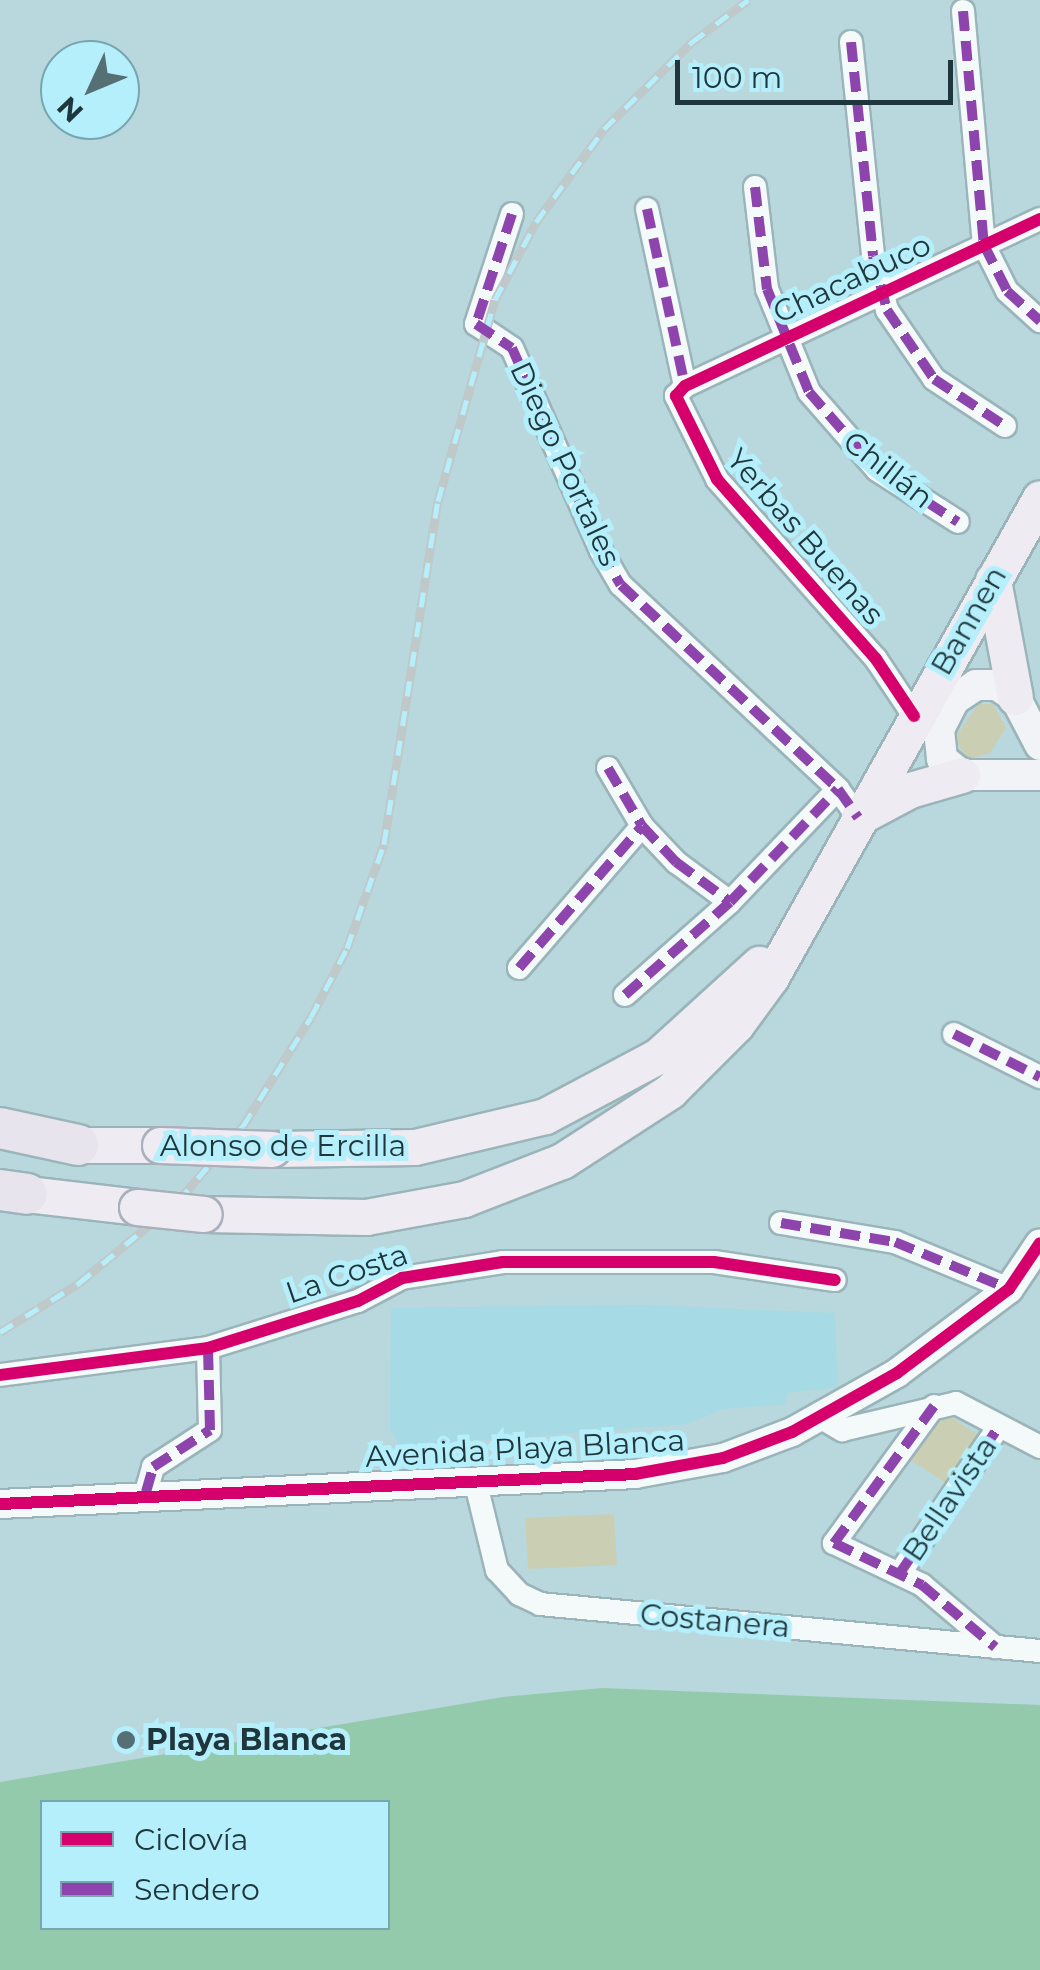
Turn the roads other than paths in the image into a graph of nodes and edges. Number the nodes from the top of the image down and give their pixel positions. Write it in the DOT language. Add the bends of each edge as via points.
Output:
graph roads {
  1 [pos="963,12"];
  2 [pos="851,42"];
  3 [pos="755,187"];
  4 [pos="648,209"];
  5 [pos="512,214"];
  6 [pos="1040,219"];
  7 [pos="984,245"];
  8 [pos="880,293"];
  9 [pos="1040,321"];
  10 [pos="783,340"];
  11 [pos="685,386"];
  12 [pos="1006,426"];
  13 [pos="1040,498"];
  14 [pos="958,522"];
  15 [pos="993,580"];
  16 [pos="946,662"];
  17 [pos="1019,712"];
  18 [pos="914,716"];
  19 [pos="608,768"];
  20 [pos="962,768"];
  21 [pos="1040,775"];
  22 [pos="848,804"];
  23 [pos="642,826"];
  24 [pos="810,901"];
  25 [pos="730,902"];
  26 [pos="519,968"];
  27 [pos="625,995"];
  28 [pos="954,1034"];
  29 [pos="1040,1078"];
  30 [pos="0,1128"];
  31 [pos="78,1145"];
  32 [pos="0,1146"];
  33 [pos="9,1193"];
  34 [pos="782,1223"];
  35 [pos="1040,1243"];
  36 [pos="835,1280"];
  37 [pos="1009,1289"];
  38 [pos="208,1348"];
  39 [pos="0,1375"];
  40 [pos="934,1406"];
  41 [pos="820,1417"];
  42 [pos="1000,1426"];
  43 [pos="1040,1447"];
  44 [pos="475,1480"];
  45 [pos="146,1492"];
  46 [pos="0,1504"];
  47 [pos="900,1573"];
  48 [pos="995,1647"];
  49 [pos="1040,1651"];
  1 -- 7 [label="street"];
  2 -- 8 [label="street"];
  3 -- 10 [label="street, Chillán" via="764,273"];
  4 -- 11 [label="street, Yerbas Buenas"];
  5 -- 22 [label="street, Diego Portales" via="476,324 512,348 621,585"];
  6 -- 7 [label="street, Chacabuco"];
  7 -- 8 [label="street, Chacabuco"];
  7 -- 9 [label="street" via="1007,292"];
  8 -- 10 [label="street, Chacabuco"];
  8 -- 12 [label="street" via="922,366"];
  10 -- 11 [label="street, Chacabuco"];
  10 -- 14 [label="street, Chillán" via="808,392 856,451"];
  11 -- 18 [label="street, Yerbas Buenas" via="677,407 718,479 876,659"];
  13 -- 15 [label="main road, Bannen"];
  15 -- 16 [label="main road, Bannen"];
  15 -- 17 [label="main road"];
  16 -- 17 [label="main road" via="976,669"];
  16 -- 18 [label="main road, Bannen"];
  17 -- 20 [label="main road" via="1012,753"];
  17 -- 20 [label="main road" via="976,685 954,700 939,730"];
  18 -- 20 [label="main road"];
  18 -- 22 [label="main road, Bannen"];
  19 -- 23 [label="street"];
  20 -- 21 [label="main road"];
  20 -- 22 [label="main road" via="910,790"];
  22 -- 24 [label="main road, Bannen"];
  22 -- 25 [label="street"];
  23 -- 25 [label="street" via="676,862"];
  23 -- 26 [label="street"];
  24 -- 31 [label="main road, Alonso de Ercilla, bridge" via="754,969 684,1036 575,1104 450,1142 380,1150"];
  24 -- 33 [label="main road, bridge" via="771,977 715,1048 645,1111 562,1161 482,1194 399,1213 332,1219 204,1214"];
  25 -- 27 [label="street"];
  28 -- 29 [label="street"];
  30 -- 31 [label="highway"];
  31 -- 32 [label="highway"];
  34 -- 37 [label="street" via="868,1234"];
  35 -- 37 [label="street, Avenida Playa Blanca"];
  36 -- 38 [label="street, La Costa" via="714,1262 503,1262 402,1278 358,1301"];
  37 -- 41 [label="street, Avenida Playa Blanca" via="897,1373"];
  38 -- 39 [label="street, La Costa"];
  38 -- 45 [label="street" via="210,1430 153,1467"];
  40 -- 41 [label="street" via="842,1430"];
  40 -- 42 [label="street" via="956,1403"];
  40 -- 47 [label="street" via="834,1544"];
  41 -- 44 [label="street, Avenida Playa Blanca" via="755,1448 692,1466"];
  42 -- 43 [label="street"];
  42 -- 47 [label="street, Bellavista"];
  44 -- 45 [label="street, Avenida Playa Blanca"];
  44 -- 48 [label="street, Costanera" via="497,1570 540,1604"];
  45 -- 46 [label="street, Avenida Playa Blanca"];
  47 -- 48 [label="street"];
  48 -- 49 [label="street, Costanera"];
}
